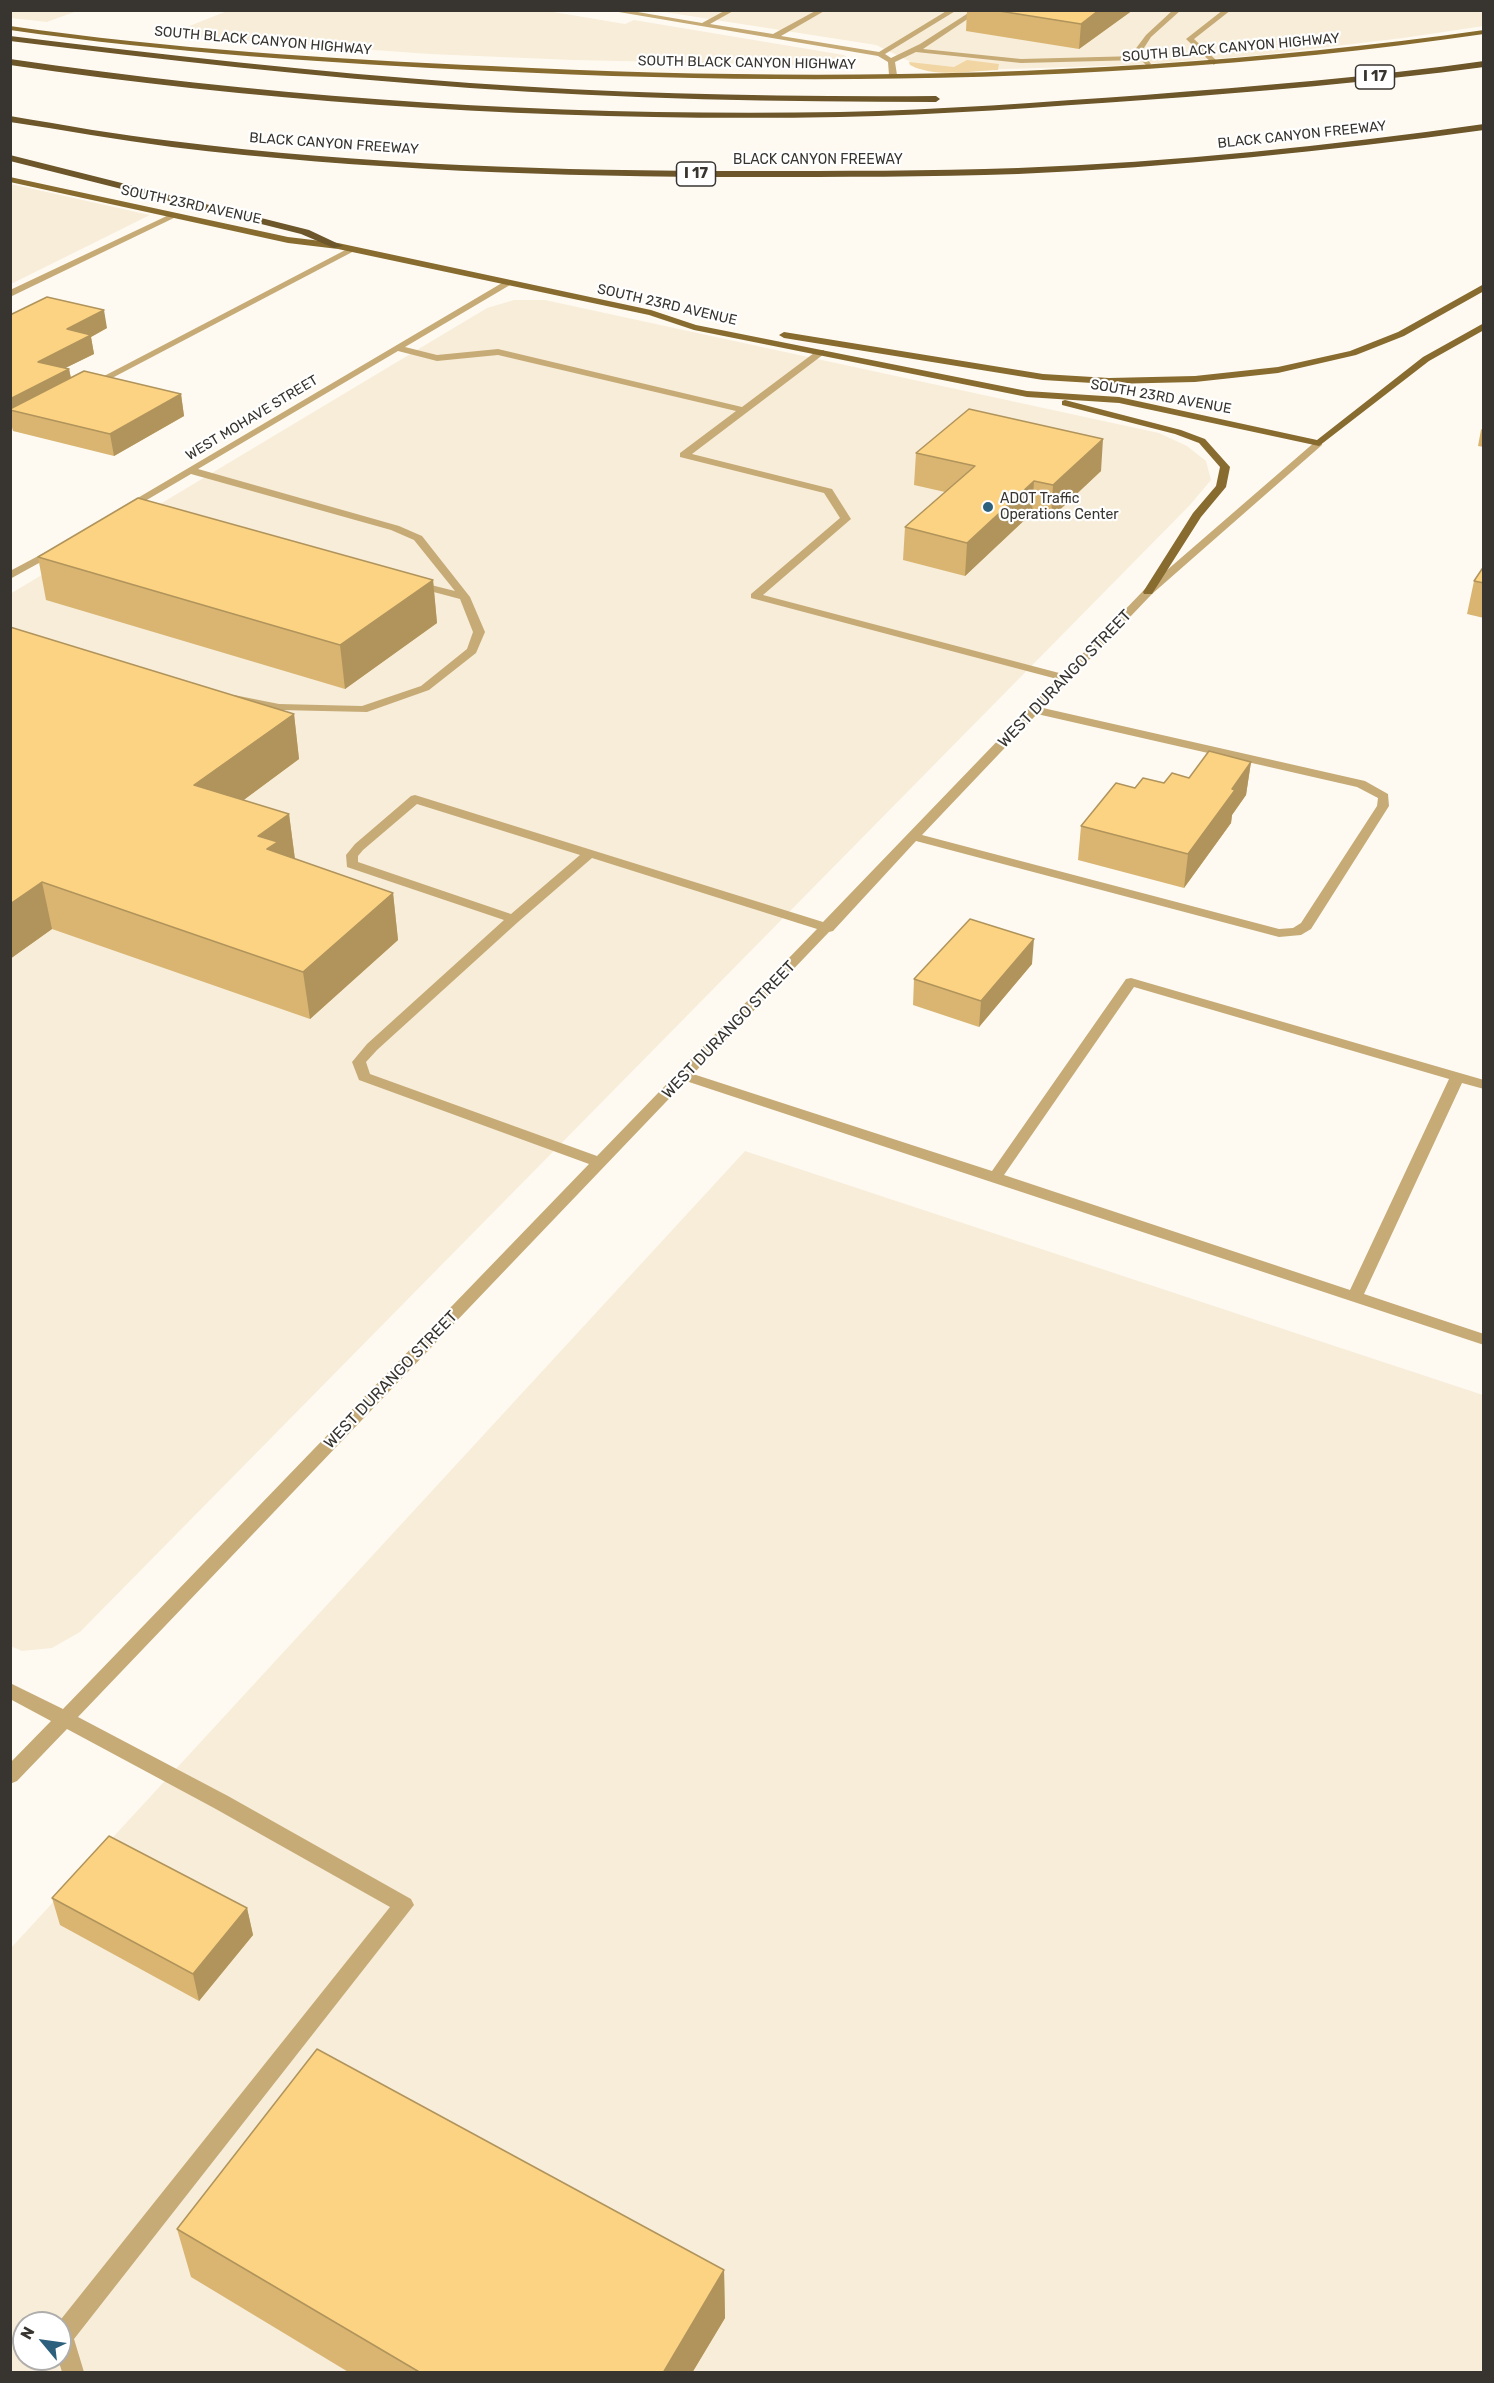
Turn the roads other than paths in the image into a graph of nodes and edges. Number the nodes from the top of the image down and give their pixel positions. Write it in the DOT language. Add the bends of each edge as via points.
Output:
graph roads {
  1 [pos="610,10"];
  2 [pos="732,10"];
  3 [pos="823,10"];
  4 [pos="954,10"];
  5 [pos="978,10"];
  6 [pos="1178,10"];
  7 [pos="1228,10"];
  8 [pos="703,25"];
  9 [pos="10,28"];
  10 [pos="1484,32"];
  11 [pos="773,37"];
  12 [pos="10,38"];
  13 [pos="915,50"];
  14 [pos="880,54"];
  15 [pos="1141,58"];
  16 [pos="891,61"];
  17 [pos="10,62"];
  18 [pos="1052,62"];
  19 [pos="1214,63"];
  20 [pos="1484,64"];
  21 [pos="1152,68"];
  22 [pos="1061,72"];
  23 [pos="893,75"];
  24 [pos="1267,88"];
  25 [pos="980,98"];
  26 [pos="948,99"];
  27 [pos="10,119"];
  28 [pos="1484,127"];
  29 [pos="10,158"];
  30 [pos="10,179"];
  31 [pos="174,216"];
  32 [pos="338,246"];
  33 [pos="354,249"];
  34 [pos="507,283"];
  35 [pos="1484,287"];
  36 [pos="10,294"];
  37 [pos="651,314"];
  38 [pos="1484,326"];
  39 [pos="396,348"];
  40 [pos="821,352"];
  41 [pos="83,389"];
  42 [pos="1027,394"];
  43 [pos="743,410"];
  44 [pos="1319,442"];
  45 [pos="190,470"];
  46 [pos="110,517"];
  47 [pos="60,547"];
  48 [pos="10,576"];
  49 [pos="399,579"];
  50 [pos="1148,592"];
  51 [pos="465,597"];
  52 [pos="1065,678"];
  53 [pos="227,697"];
  54 [pos="1035,710"];
  55 [pos="915,837"];
  56 [pos="590,854"];
  57 [pos="513,920"];
  58 [pos="828,928"];
  59 [pos="684,1076"];
  60 [pos="1457,1078"];
  61 [pos="1484,1085"];
  62 [pos="600,1163"];
  63 [pos="995,1177"];
  64 [pos="1355,1297"];
  65 [pos="1484,1340"];
  66 [pos="10,1690"];
  67 [pos="66,1718"];
  68 [pos="10,1776"];
  69 [pos="73,2373"];
  1 -- 8 [label="street"];
  2 -- 8 [label="street"];
  3 -- 11 [label="street"];
  4 -- 14 [label="street"];
  5 -- 13 [label="street"];
  6 -- 15 [label="street" via="1141,43"];
  7 -- 19 [label="street" via="1190,39"];
  8 -- 11 [label="street"];
  9 -- 23 [label="main road, SOUTH BLACK CANYON HIGHWAY" via="264,54 501,69"];
  10 -- 19 [label="main road, SOUTH BLACK CANYON HIGHWAY"];
  11 -- 14 [label="street"];
  12 -- 26 [label="highway" via="182,60 517,87 690,96"];
  13 -- 16 [label="street"];
  13 -- 18 [label="street"];
  14 -- 16 [label="street"];
  15 -- 18 [label="street"];
  15 -- 21 [label="street"];
  16 -- 23 [label="street"];
  17 -- 24 [label="highway, I 17" via="159,83 328,99 584,112 890,113"];
  18 -- 22 [label="street"];
  19 -- 21 [label="main road, SOUTH BLACK CANYON HIGHWAY"];
  20 -- 24 [label="highway, I 17"];
  21 -- 22 [label="main road, SOUTH BLACK CANYON HIGHWAY"];
  22 -- 23 [label="main road, SOUTH BLACK CANYON HIGHWAY"];
  24 -- 25 [label="highway"];
  27 -- 28 [label="highway, BLACK CANYON FREEWAY / I 17" via="171,144 346,161 596,173 732,174 1053,169 1312,149"];
  29 -- 32 [label="highway" via="305,232"];
  30 -- 31 [label="main road, SOUTH 23RD AVENUE"];
  31 -- 32 [label="main road, SOUTH 23RD AVENUE" via="288,240"];
  31 -- 36 [label="street"];
  32 -- 33 [label="main road, SOUTH 23RD AVENUE"];
  33 -- 34 [label="main road, SOUTH 23RD AVENUE"];
  33 -- 41 [label="street"];
  34 -- 37 [label="main road, SOUTH 23RD AVENUE"];
  34 -- 39 [label="street, WEST MOHAVE STREET"];
  35 -- 37 [label="main road" via="1401,334 1353,353 1278,370 1195,379 1109,381 1043,377"];
  37 -- 40 [label="main road, SOUTH 23RD AVENUE" via="694,327"];
  38 -- 44 [label="main road, WEST DURANGO STREET" via="1426,359"];
  39 -- 43 [label="street" via="437,358 498,352"];
  39 -- 45 [label="street, WEST MOHAVE STREET"];
  40 -- 42 [label="main road, SOUTH 23RD AVENUE"];
  40 -- 43 [label="street"];
  42 -- 44 [label="main road, SOUTH 23RD AVENUE" via="1119,400"];
  42 -- 50 [label="main road" via="1178,432 1202,441 1225,467 1221,487 1197,514"];
  43 -- 52 [label="street" via="684,455 828,491 846,519 755,596"];
  44 -- 50 [label="street, WEST DURANGO STREET"];
  45 -- 46 [label="street, WEST MOHAVE STREET"];
  45 -- 51 [label="street" via="406,532 418,538"];
  47 -- 48 [label="street"];
  49 -- 51 [label="street"];
  50 -- 52 [label="street, WEST DURANGO STREET"];
  51 -- 53 [label="street" via="479,632 472,651 425,688 363,710 279,707"];
  52 -- 54 [label="street, WEST DURANGO STREET"];
  54 -- 55 [label="street, WEST DURANGO STREET"];
  54 -- 55 [label="street" via="1361,784 1384,797 1383,806 1306,926 1296,932 1279,933"];
  55 -- 58 [label="street, WEST DURANGO STREET"];
  56 -- 57 [label="street"];
  56 -- 57 [label="street" via="416,799 352,855 352,864"];
  56 -- 58 [label="street"];
  57 -- 62 [label="street" via="372,1047 359,1062 364,1077"];
  58 -- 59 [label="street, WEST DURANGO STREET"];
  59 -- 62 [label="street, WEST DURANGO STREET"];
  59 -- 63 [label="street"];
  60 -- 61 [label="street"];
  60 -- 63 [label="street" via="1131,982"];
  60 -- 64 [label="street"];
  62 -- 67 [label="street, WEST DURANGO STREET"];
  63 -- 64 [label="street"];
  64 -- 65 [label="street"];
  66 -- 67 [label="street"];
  67 -- 68 [label="street, WEST DURANGO STREET"];
  67 -- 69 [label="street" via="404,1905 62,2336"];
}
